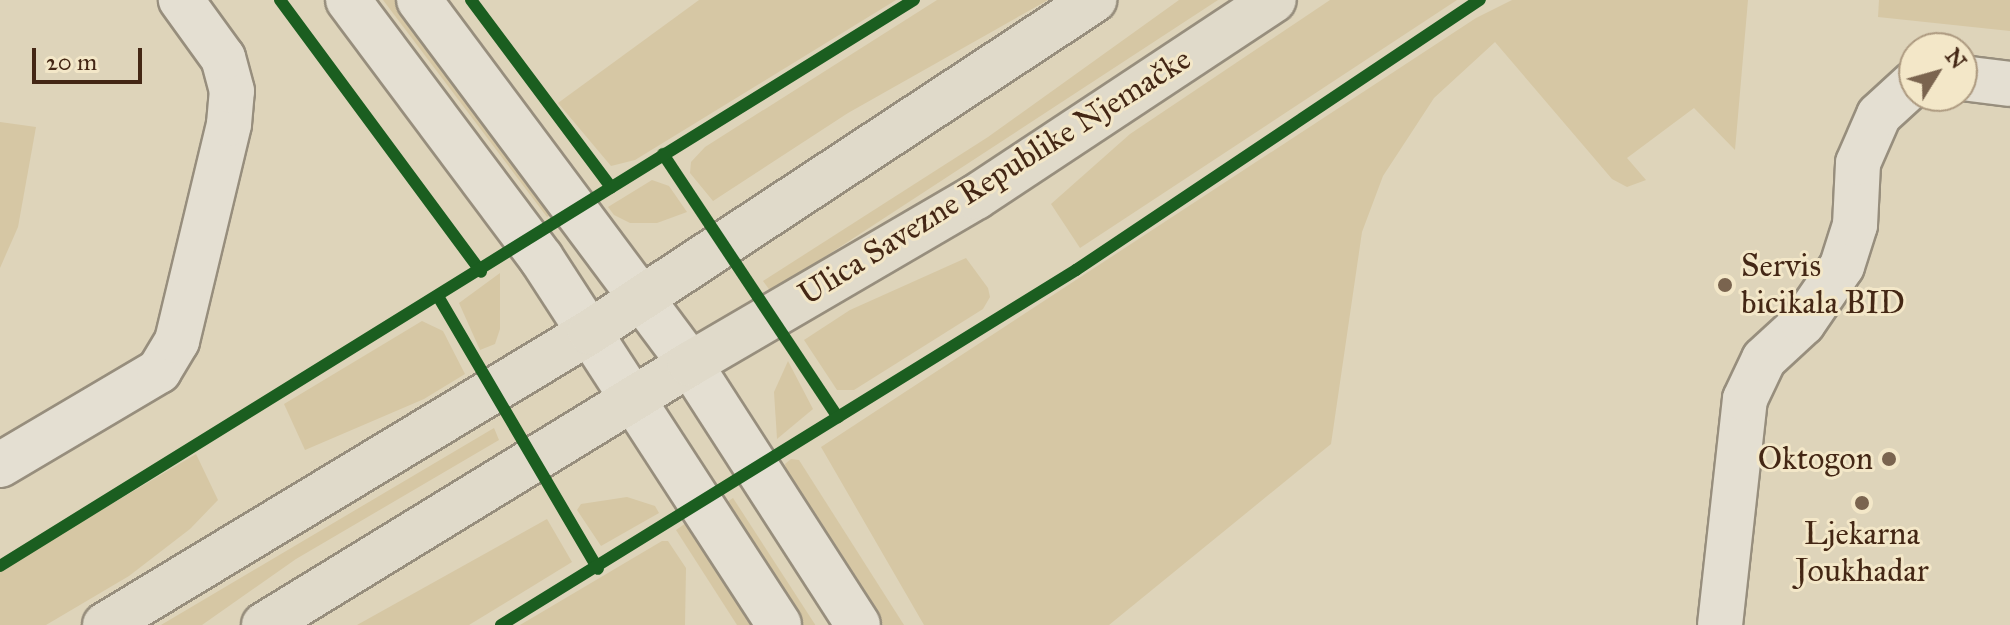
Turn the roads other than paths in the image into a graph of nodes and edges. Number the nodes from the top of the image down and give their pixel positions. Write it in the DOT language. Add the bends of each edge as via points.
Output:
graph roads {
  1 [pos="181,0"];
  2 [pos="348,0"];
  3 [pos="419,0"];
  4 [pos="1094,0"];
  5 [pos="1274,0"];
  6 [pos="1978,80"];
  7 [pos="2010,84"];
  8 [pos="1898,98"];
  9 [pos="643,298"];
  10 [pos="590,332"];
  11 [pos="690,364"];
  12 [pos="633,400"];
  13 [pos="0,465"];
  14 [pos="105,625"];
  15 [pos="264,625"];
  16 [pos="779,625"];
  17 [pos="858,625"];
  18 [pos="1720,625"];
  1 -- 13 [label="street" via="223,58 232,91 229,124 174,349 159,371"];
  2 -- 10 [label="street" via="513,218"];
  3 -- 9 [label="street"];
  4 -- 9 [label="main road"];
  5 -- 11 [label="main road, Ulica Savezne Republike Njemačke" via="976,197"];
  6 -- 7 [label="street"];
  8 -- 18 [label="street" via="1879,115 1858,163 1855,225 1842,266 1803,323 1764,359 1745,399"];
  9 -- 10 [label="main road"];
  9 -- 11 [label="street"];
  10 -- 12 [label="street"];
  10 -- 14 [label="main road"];
  11 -- 12 [label="main road, Ulica Savezne Republike Njemačke"];
  11 -- 17 [label="street"];
  12 -- 15 [label="main road, Ulica Savezne Republike Njemačke"];
  12 -- 16 [label="street"];
}
